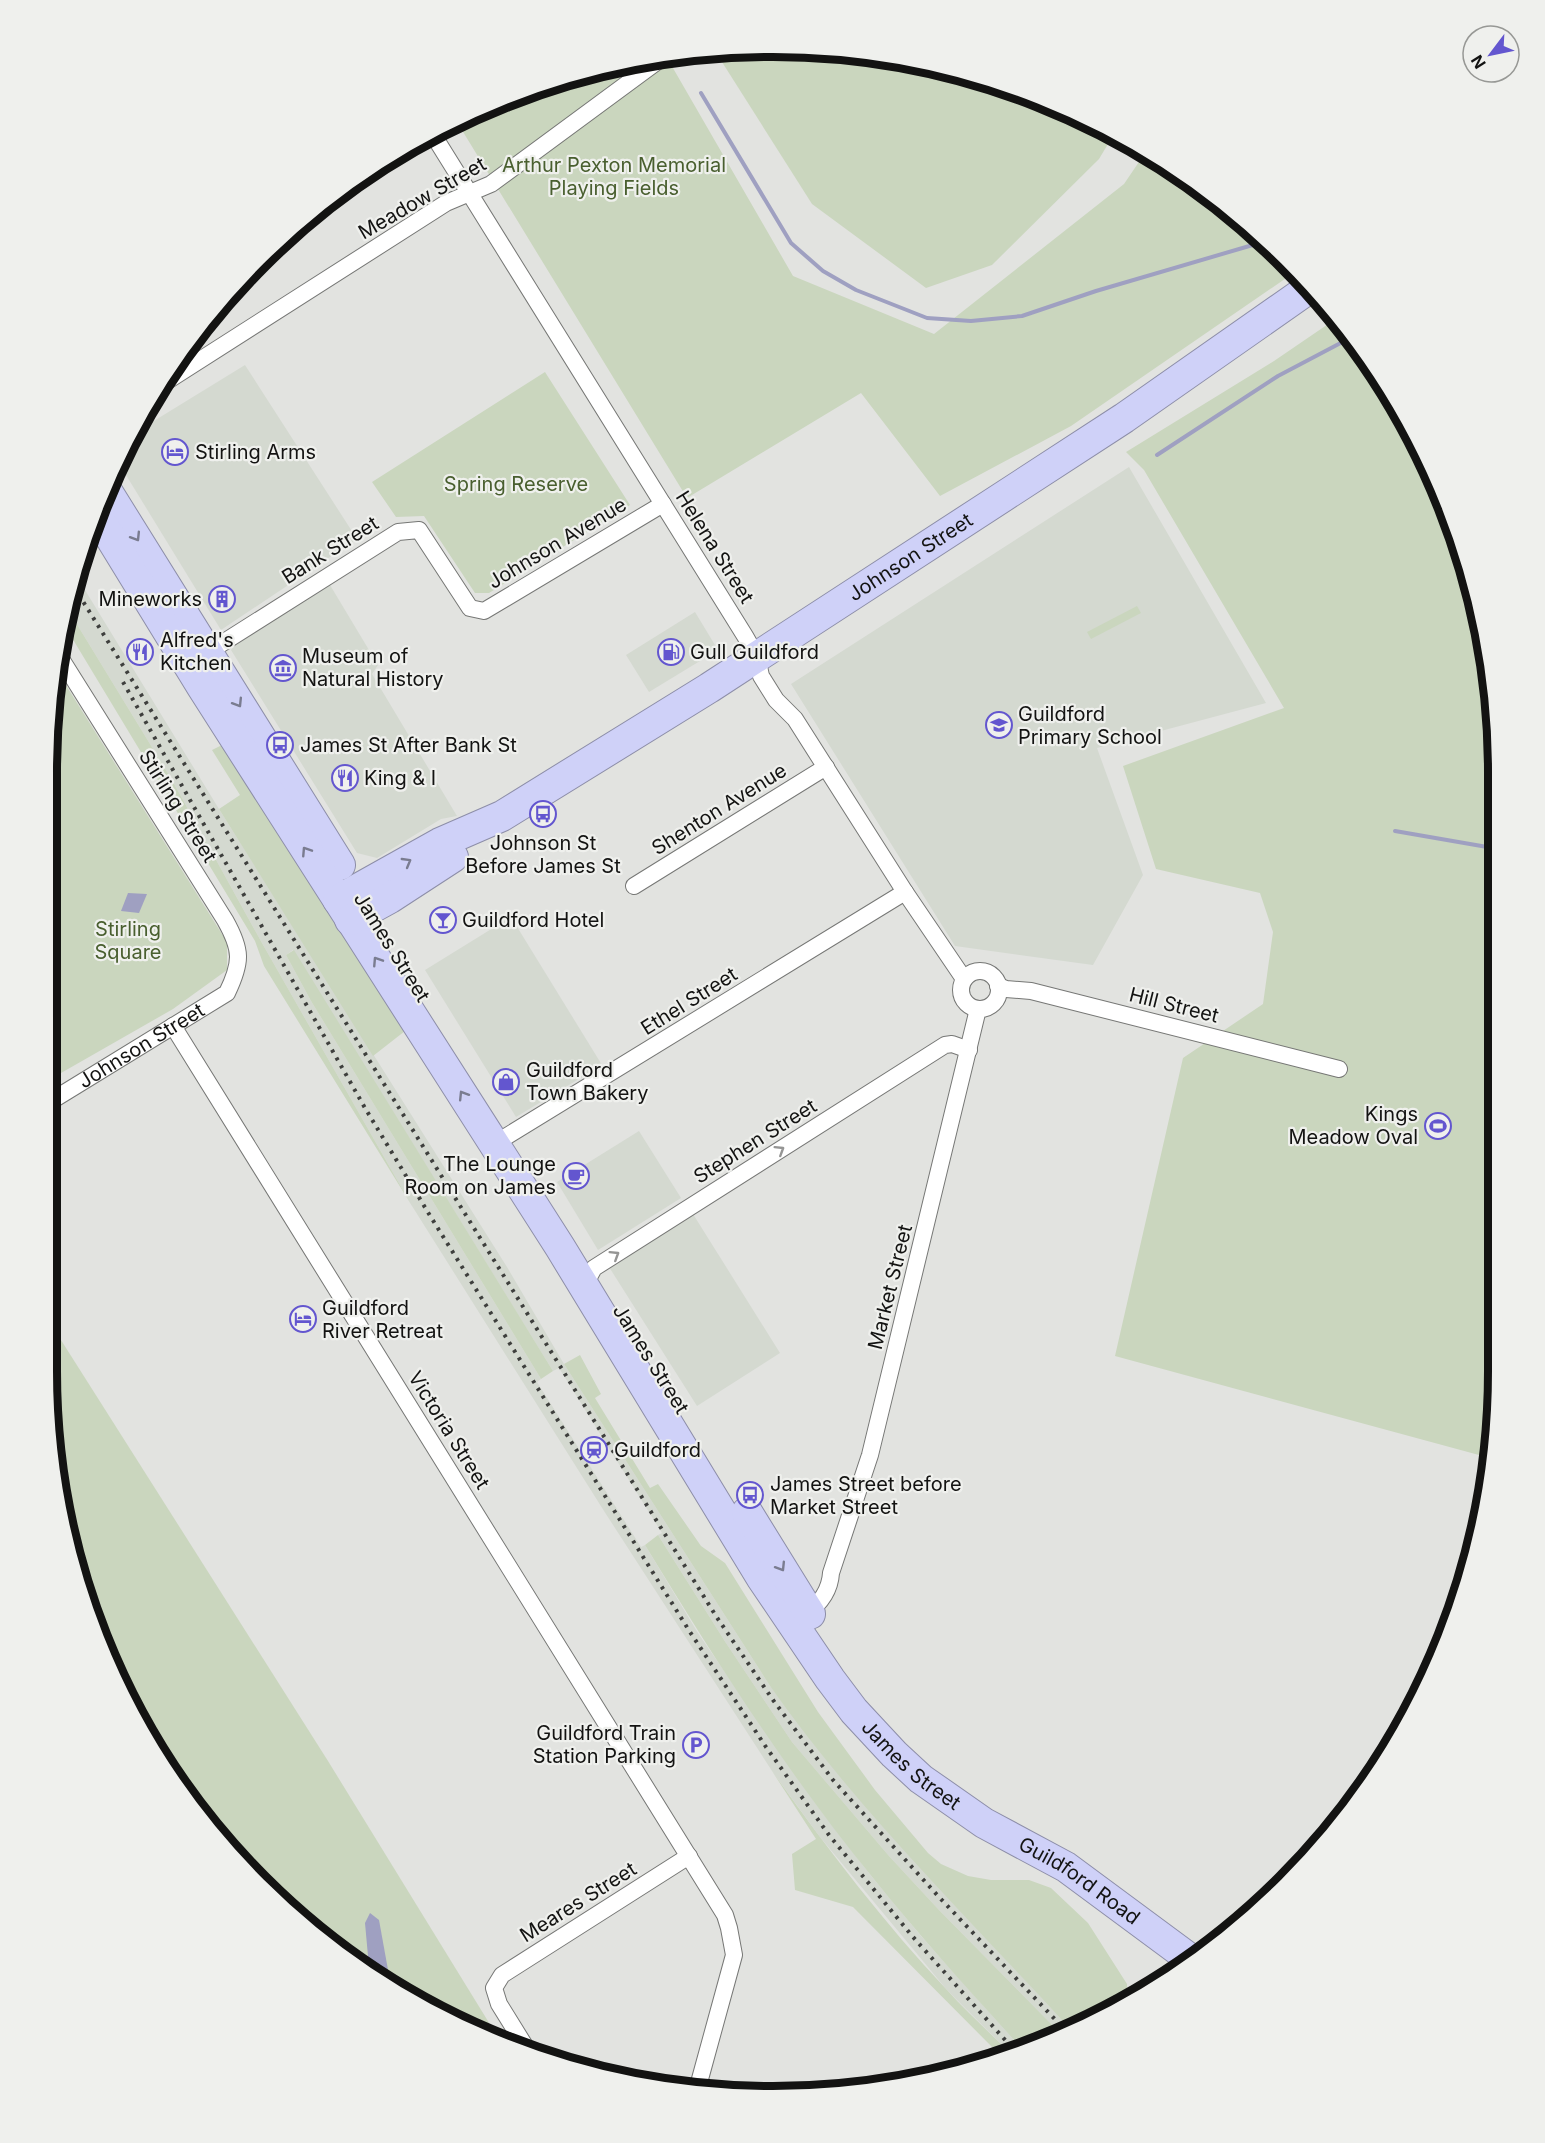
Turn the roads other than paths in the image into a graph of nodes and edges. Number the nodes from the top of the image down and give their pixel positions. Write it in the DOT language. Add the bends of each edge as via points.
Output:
graph roads {
  1 [pos="648,68"];
  2 [pos="437,141"];
  3 [pos="470,193"];
  4 [pos="1302,293"];
  5 [pos="179,373"];
  6 [pos="111,499"];
  7 [pos="663,504"];
  8 [pos="102,523"];
  9 [pos="470,608"];
  10 [pos="757,657"];
  11 [pos="197,658"];
  12 [pos="65,666"];
  13 [pos="826,767"];
  14 [pos="634,886"];
  15 [pos="905,892"];
  16 [pos="353,905"];
  17 [pos="964,979"];
  18 [pos="231,986"];
  19 [pos="998,986"];
  20 [pos="978,1009"];
  21 [pos="173,1026"];
  22 [pos="969,1050"];
  23 [pos="1339,1069"];
  24 [pos="57,1097"];
  25 [pos="502,1140"];
  26 [pos="594,1268"];
  27 [pos="592,1299"];
  28 [pos="717,1466"];
  29 [pos="747,1553"];
  30 [pos="798,1613"];
  31 [pos="960,1807"];
  32 [pos="689,1856"];
  33 [pos="1185,1955"];
  34 [pos="521,2040"];
  35 [pos="699,2082"];
  1 -- 3 [label="street, Meadow Street" via="491,184"];
  2 -- 3 [label="street, Helena Street"];
  3 -- 5 [label="street, Meadow Street" via="446,203"];
  3 -- 7 [label="street, Helena Street"];
  4 -- 10 [label="highway, Johnson Street" via="1124,418"];
  6 -- 11 [label="highway, James Street, one-way"];
  7 -- 9 [label="street, Johnson Avenue" via="483,611"];
  7 -- 10 [label="street, Helena Street"];
  8 -- 11 [label="highway, James Street"];
  9 -- 11 [label="street, Bank Street" via="419,530 398,532"];
  10 -- 13 [label="street, Helena Street" via="761,676 776,700 795,719"];
  10 -- 16 [label="highway, Johnson Street" via="502,816 449,860 390,898"];
  11 -- 16 [label="highway, James Street"];
  12 -- 18 [label="street, Stirling Street" via="233,934 239,960"];
  13 -- 14 [label="street, Shenton Avenue"];
  13 -- 15 [label="street, Helena Street"];
  15 -- 17 [label="street, Helena Street"];
  15 -- 25 [label="street, Ethel Street"];
  16 -- 25 [label="highway, James Street"];
  17 -- 19 [label="street" via="983,972 990,974"];
  17 -- 20 [label="street" via="961,994 965,1002"];
  18 -- 21 [label="street, Johnson Street" via="227,993"];
  19 -- 20 [label="street" via="999,993 992,1005"];
  19 -- 23 [label="street, Hill Street" via="1031,990"];
  20 -- 22 [label="street, Market Street"];
  21 -- 24 [label="street, Johnson Street"];
  21 -- 32 [label="street, Victoria Street"];
  26 -- 22 [label="street, Stephen Street, one-way" via="945,1045"];
  22 -- 30 [label="street, Market Street" via="870,1455 831,1573"];
  25 -- 26 [label="highway, James Street"];
  25 -- 27 [label="highway, James Street"];
  26 -- 27 [label="street" via="588,1279"];
  26 -- 28 [label="highway, James Street"];
  27 -- 29 [label="highway, James Street"];
  28 -- 29 [label="highway" via="753,1533 753,1544"];
  28 -- 30 [label="highway, James Street, one-way"];
  29 -- 30 [label="highway, James Street"];
  30 -- 31 [label="highway, James Street" via="898,1744"];
  31 -- 33 [label="highway, Guildford Road" via="1065,1867"];
  32 -- 34 [label="street, Meares Street" via="502,1975 494,1988 499,2004"];
  32 -- 35 [label="street" via="725,1916 734,1955"];
}
